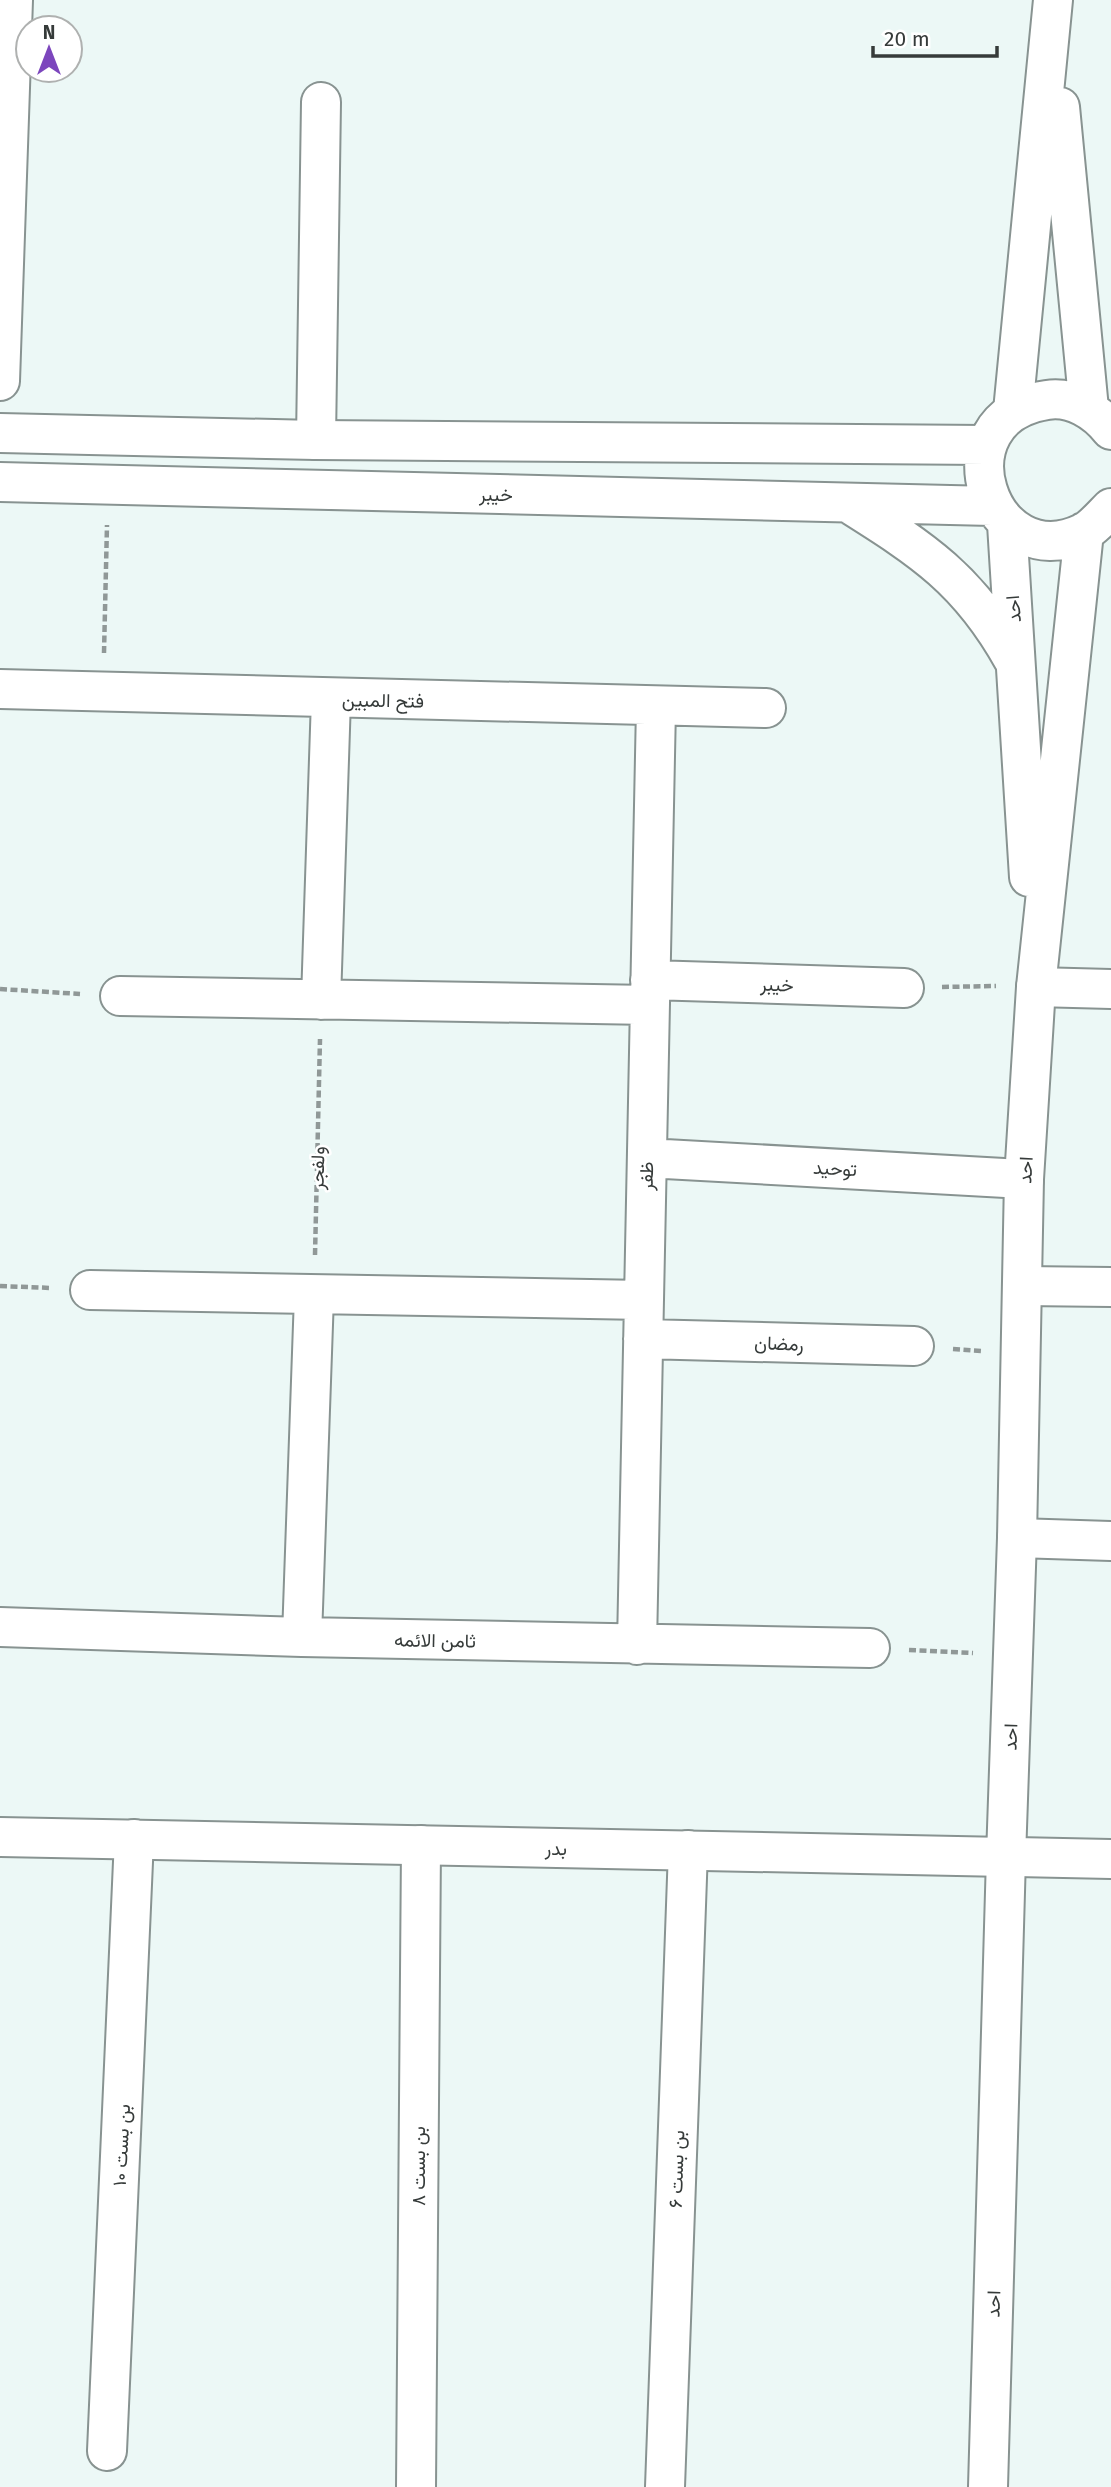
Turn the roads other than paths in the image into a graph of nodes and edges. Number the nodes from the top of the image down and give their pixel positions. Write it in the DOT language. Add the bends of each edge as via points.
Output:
graph roads {
  1 [pos="13,0"];
  2 [pos="1052,10"];
  3 [pos="321,102"];
  4 [pos="0,381"];
  5 [pos="1013,411"];
  6 [pos="1100,420"];
  7 [pos="0,433"];
  8 [pos="316,440"];
  9 [pos="986,445"];
  10 [pos="0,482"];
  11 [pos="847,502"];
  12 [pos="1000,515"];
  13 [pos="1098,520"];
  14 [pos="1016,664"];
  15 [pos="0,689"];
  16 [pos="331,699"];
  17 [pos="656,707"];
  18 [pos="766,708"];
  19 [pos="1036,987"];
  20 [pos="904,988"];
  21 [pos="1111,989"];
  22 [pos="650,993"];
  23 [pos="120,996"];
  24 [pos="321,1000"];
  25 [pos="647,1158"];
  26 [pos="1024,1179"];
  27 [pos="1023,1286"];
  28 [pos="1111,1287"];
  29 [pos="90,1290"];
  30 [pos="314,1296"];
  31 [pos="644,1300"];
  32 [pos="643,1339"];
  33 [pos="914,1346"];
  34 [pos="1017,1538"];
  35 [pos="1111,1541"];
  36 [pos="0,1627"];
  37 [pos="302,1637"];
  38 [pos="637,1645"];
  39 [pos="870,1648"];
  40 [pos="0,1837"];
  41 [pos="134,1839"];
  42 [pos="421,1845"];
  43 [pos="688,1850"];
  44 [pos="1006,1857"];
  45 [pos="1111,1859"];
  46 [pos="107,2451"];
  47 [pos="416,2487"];
  48 [pos="665,2487"];
  49 [pos="988,2487"];
  1 -- 4 [label="street"];
  2 -- 5 [label="street"];
  2 -- 6 [label="street"];
  3 -- 8 [label="street"];
  5 -- 6 [label="street" via="1031,402 1071,401"];
  5 -- 9 [label="street"];
  7 -- 8 [label="street"];
  8 -- 9 [label="street"];
  9 -- 12 [label="street, احد" via="982,476"];
  10 -- 11 [label="street, خیبر"];
  11 -- 12 [label="street, خیبر"];
  11 -- 14 [label="street" via="918,547 952,575 974,598"];
  12 -- 13 [label="street" via="1031,537 1058,540"];
  12 -- 14 [label="street, احد"];
  13 -- 19 [label="street, احد"];
  14 -- 19 [label="street, احد"];
  15 -- 16 [label="street, فتح المبین"];
  16 -- 17 [label="street, فتح المبین"];
  16 -- 24 [label="street"];
  17 -- 18 [label="street, فتح المبین"];
  17 -- 22 [label="street, ظفر"];
  19 -- 21 [label="street"];
  19 -- 26 [label="street, احد"];
  20 -- 22 [label="street, خیبر"];
  22 -- 24 [label="street, خیبر"];
  22 -- 25 [label="street, ظفر"];
  23 -- 24 [label="street, خیبر"];
  25 -- 26 [label="street, توحید"];
  25 -- 31 [label="street, ظفر"];
  26 -- 27 [label="street, احد"];
  27 -- 28 [label="street"];
  27 -- 34 [label="street, احد"];
  29 -- 30 [label="street"];
  30 -- 31 [label="street"];
  30 -- 37 [label="street"];
  31 -- 32 [label="street, ظفر"];
  32 -- 33 [label="street, رمضان"];
  32 -- 38 [label="street, ظفر"];
  34 -- 35 [label="street"];
  34 -- 44 [label="street, احد"];
  36 -- 37 [label="street, ثامن الائمه"];
  37 -- 38 [label="street, ثامن الائمه"];
  38 -- 39 [label="street, ثامن الائمه"];
  40 -- 41 [label="street, بدر"];
  41 -- 42 [label="street, بدر"];
  41 -- 46 [label="street, بن بست ۱۰"];
  42 -- 43 [label="street, بدر"];
  42 -- 47 [label="street, بن بست ۸"];
  43 -- 44 [label="street, بدر"];
  43 -- 48 [label="street, بن بست ۶"];
  44 -- 45 [label="street, بدر"];
  44 -- 49 [label="street, احد"];
}
